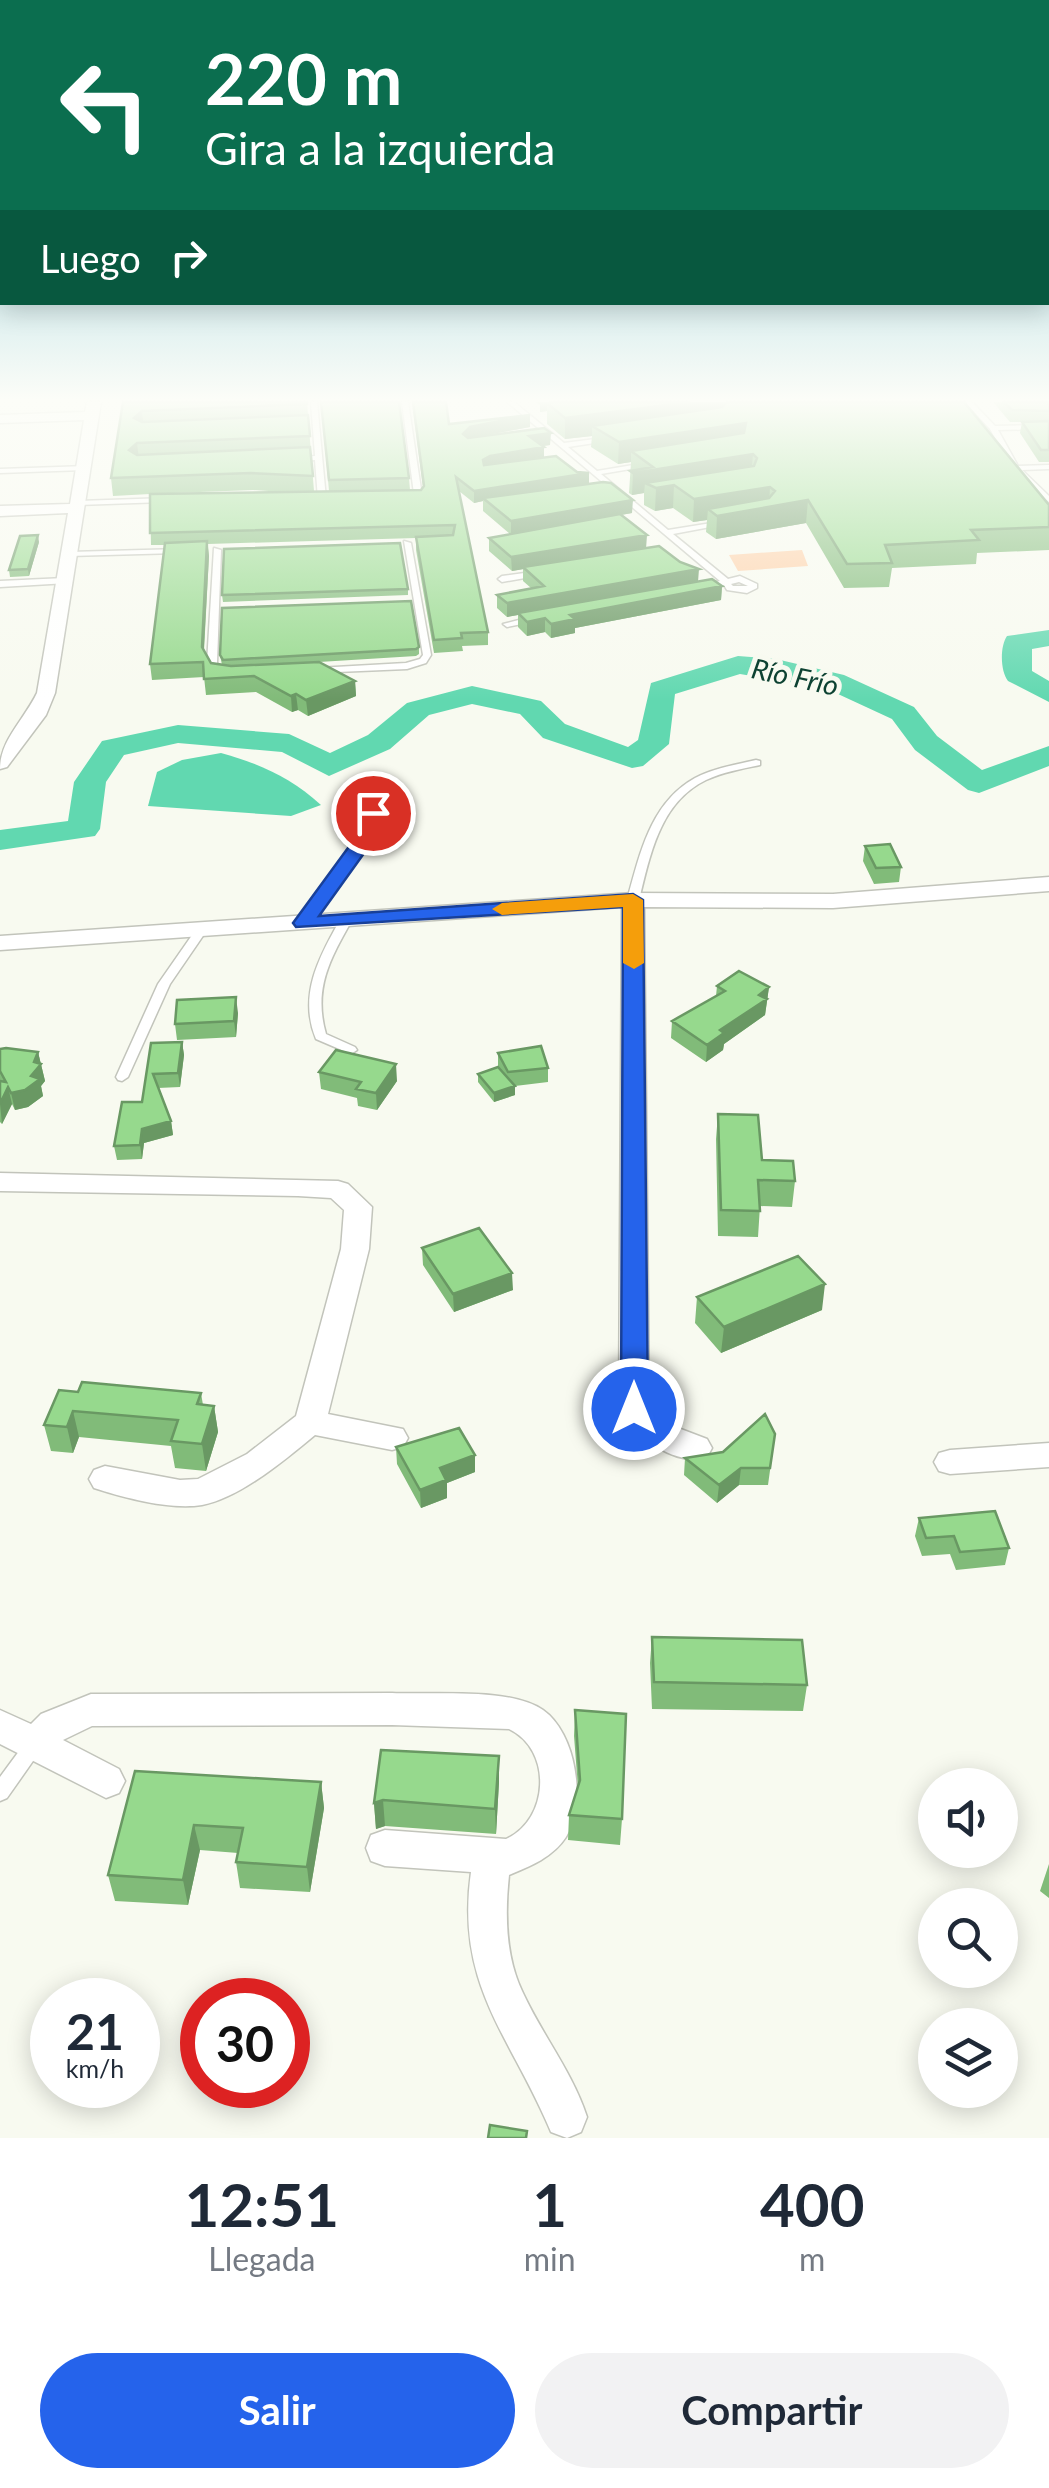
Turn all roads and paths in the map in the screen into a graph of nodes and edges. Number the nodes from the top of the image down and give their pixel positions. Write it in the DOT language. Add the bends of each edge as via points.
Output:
graph roads {
  1 [pos="78,502"];
  2 [pos="136,502"];
  3 [pos="633,502"];
  4 [pos="77,507"];
  5 [pos="0,511"];
  6 [pos="650,516"];
  7 [pos="632,519"];
  8 [pos="727,522"];
  9 [pos="670,532"];
  10 [pos="407,543"];
  11 [pos="421,543"];
  12 [pos="388,544"];
  13 [pos="689,548"];
  14 [pos="236,549"];
  15 [pos="200,550"];
  16 [pos="217,550"];
  17 [pos="182,551"];
  18 [pos="670,551"];
  19 [pos="69,557"];
  20 [pos="558,570"];
  21 [pos="502,579"];
  22 [pos="65,580"];
  23 [pos="0,584"];
  24 [pos="690,590"];
  25 [pos="398,602"];
  26 [pos="416,602"];
  27 [pos="232,609"];
  28 [pos="214,610"];
  29 [pos="544,617"];
  30 [pos="507,624"];
  31 [pos="310,671"];
  32 [pos="232,675"];
  33 [pos="0,763"];
  34 [pos="756,763"];
  35 [pos="380,788"];
  36 [pos="1049,884"];
  37 [pos="633,900"];
  38 [pos="346,920"];
  39 [pos="303,923"];
  40 [pos="201,930"];
  41 [pos="0,944"];
  42 [pos="351,1050"];
  43 [pos="122,1077"];
  44 [pos="0,1182"];
  45 [pos="310,1422"];
  46 [pos="392,1438"];
  47 [pos="696,1448"];
  48 [pos="1049,1455"];
  49 [pos="950,1462"];
  50 [pos="105,1479"];
  51 [pos="0,1726"];
  52 [pos="35,1744"];
  53 [pos="106,1781"];
  54 [pos="0,1792"];
  55 [pos="385,1848"];
  56 [pos="493,1855"];
  57 [pos="566,2117"];
  1 -- 4 [label="street"];
  2 -- 4 [label="lane" via="103,510"];
  3 -- 6 [label="lane"];
  4 -- 5 [label="street"];
  4 -- 19 [label="street"];
  6 -- 7 [label="lane"];
  6 -- 9 [label="lane"];
  8 -- 9 [label="lane"];
  9 -- 13 [label="lane"];
  10 -- 11 [label="lane"];
  10 -- 12 [label="lane"];
  10 -- 26 [label="lane"];
  13 -- 18 [label="lane"];
  13 -- 24 [label="lane" via="727,583"];
  14 -- 16 [label="lane"];
  15 -- 16 [label="lane"];
  16 -- 28 [label="lane"];
  17 -- 19 [label="lane"];
  19 -- 22 [label="street"];
  20 -- 21 [label="lane"];
  22 -- 23 [label="lane"];
  22 -- 33 [label="street" via="46,693"];
  25 -- 26 [label="lane"];
  26 -- 31 [label="lane" via="423,661"];
  27 -- 28 [label="lane"];
  28 -- 32 [label="lane" via="212,663 218,674"];
  29 -- 30 [label="lane"];
  34 -- 37 [label="lane" via="696,780 662,808"];
  35 -- 39 [label="lane" via="366,838"];
  36 -- 37 [label="street" via="834,901"];
  37 -- 38 [label="street"];
  37 -- 47 [label="street" via="634,1409 654,1431"];
  38 -- 39 [label="street"];
  38 -- 42 [label="lane" via="317,975 314,1018 320,1036"];
  39 -- 40 [label="street"];
  40 -- 41 [label="street"];
  40 -- 43 [label="lane" via="164,984"];
  44 -- 45 [label="street" via="338,1190 358,1207 354,1250"];
  45 -- 46 [label="street"];
  45 -- 50 [label="street" via="258,1464 203,1492"];
  48 -- 49 [label="street"];
  51 -- 52 [label="street"];
  52 -- 53 [label="street"];
  52 -- 54 [label="lane"];
  52 -- 56 [label="street" via="54,1724 91,1710 512,1712 549,1740 560,1778 552,1825 532,1846"];
  55 -- 56 [label="street"];
  56 -- 57 [label="street" via="485,1937 496,1985 560,2094"];
}
